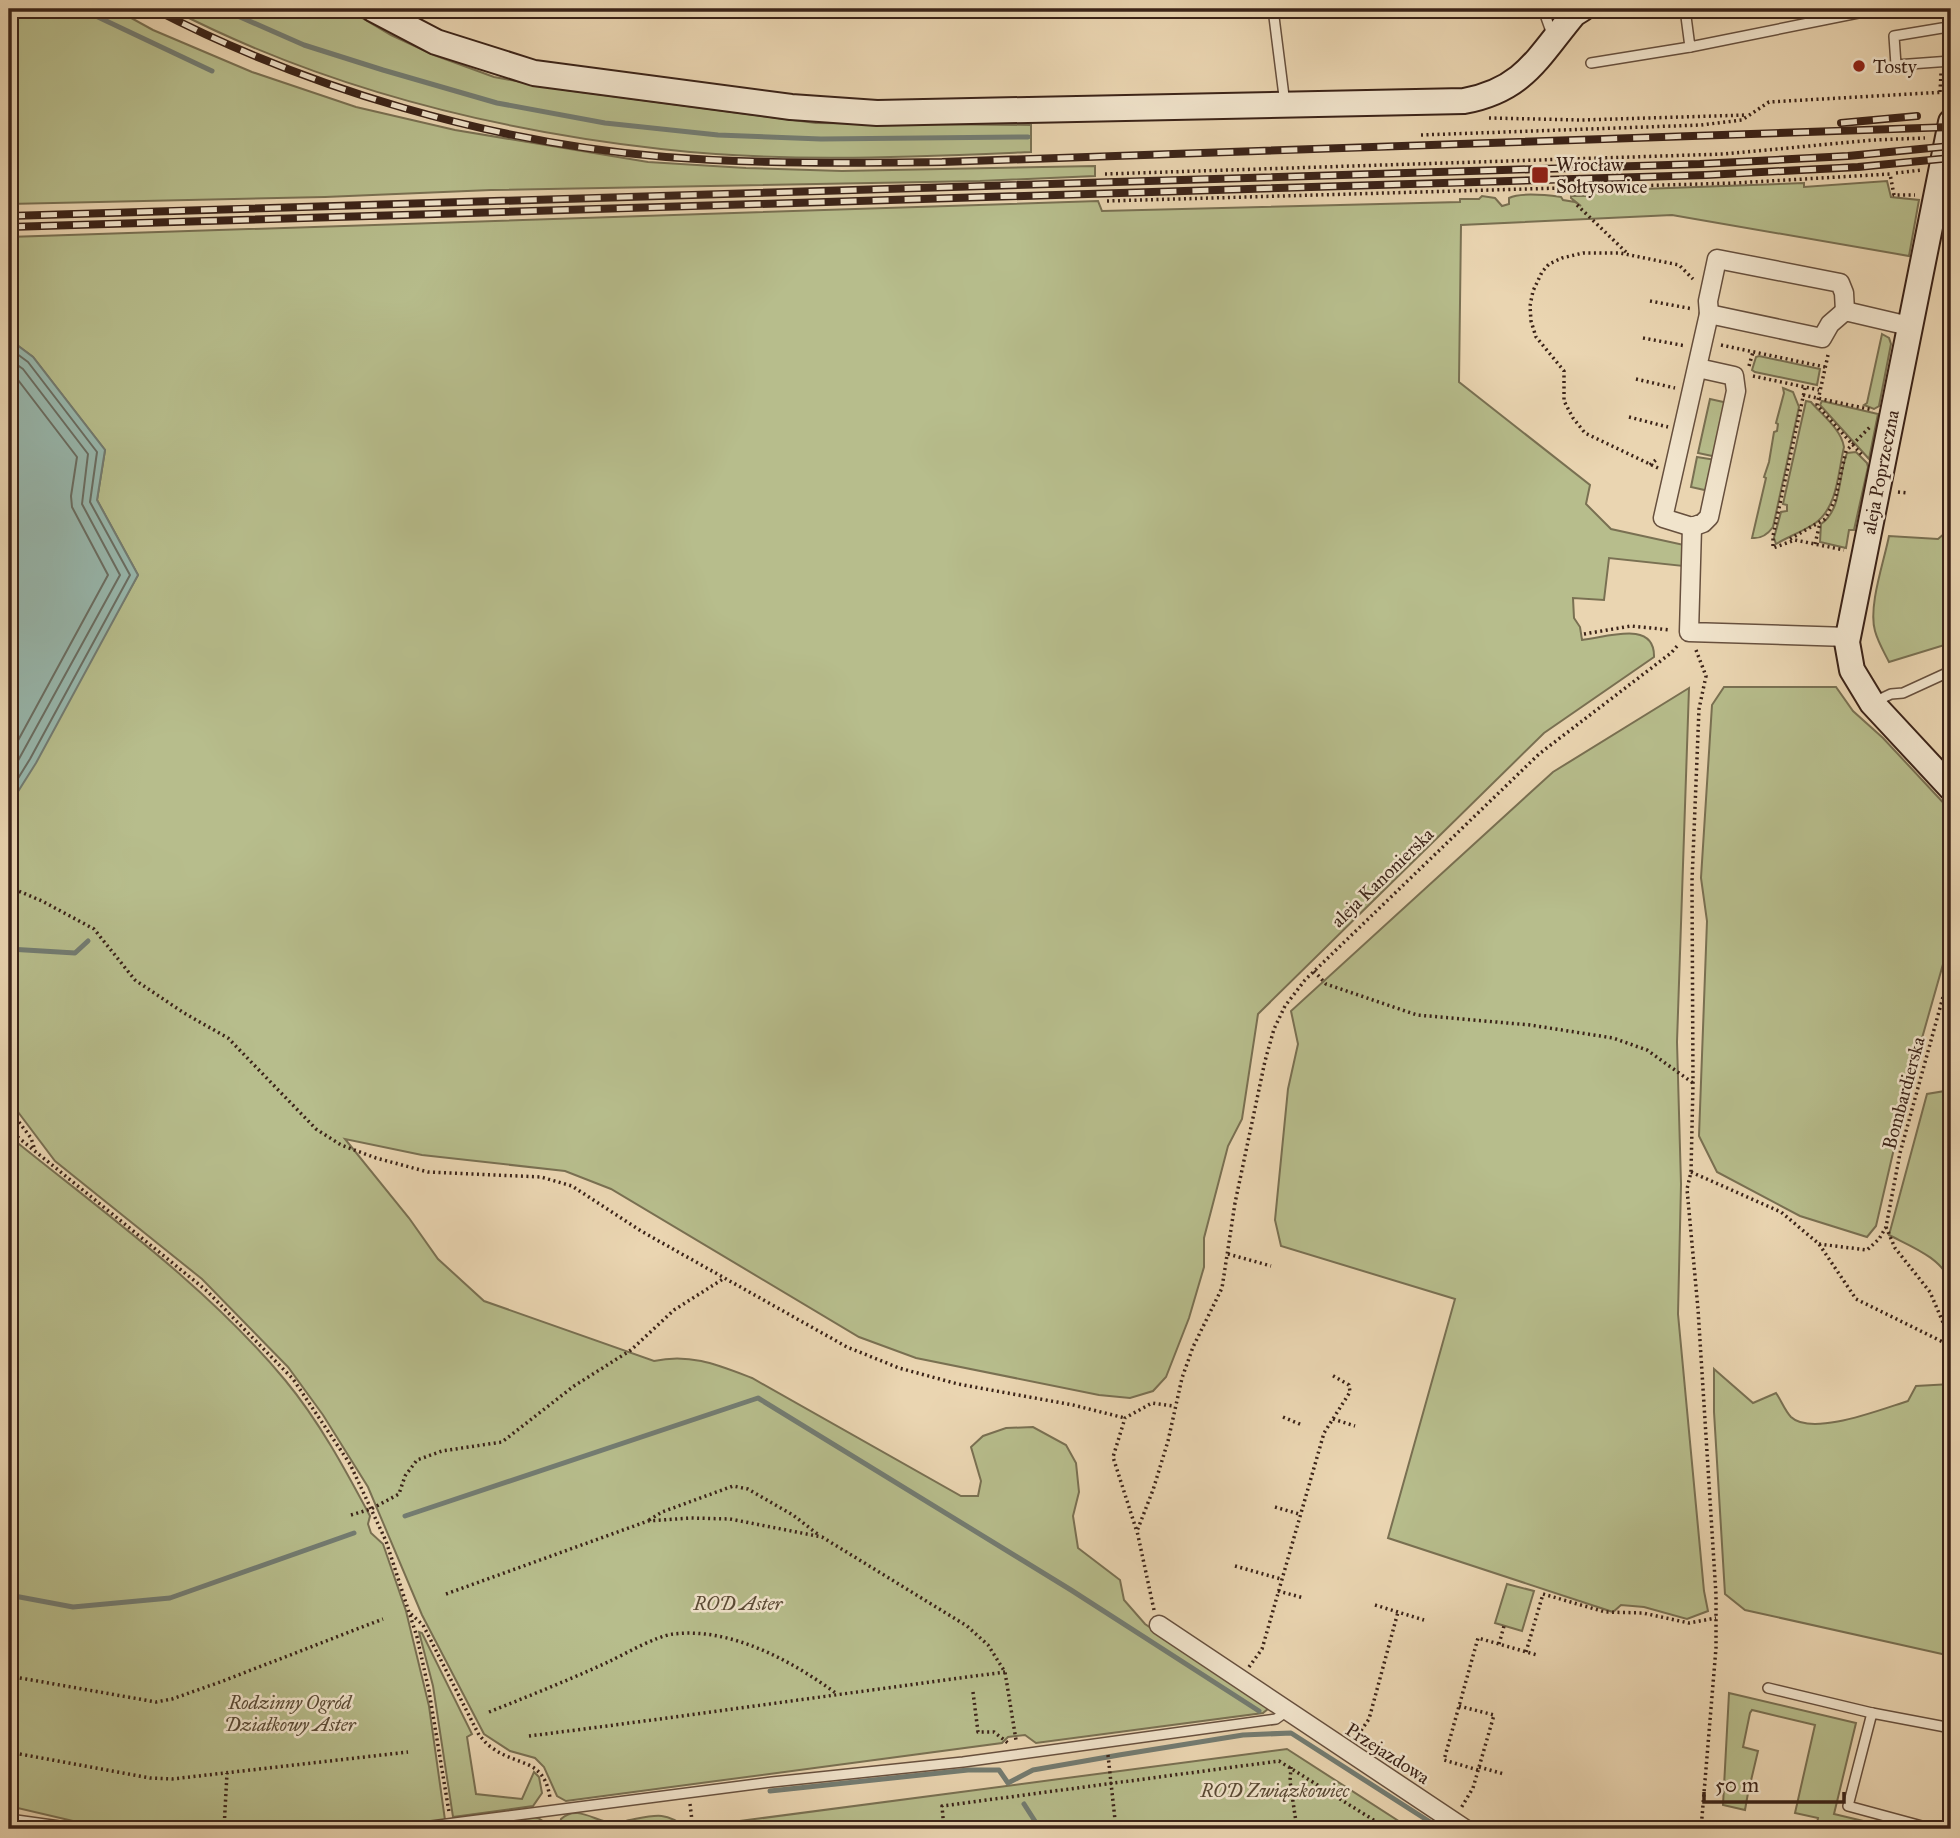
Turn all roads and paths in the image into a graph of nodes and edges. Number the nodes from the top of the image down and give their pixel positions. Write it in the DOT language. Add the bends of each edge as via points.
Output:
graph roads {
  1 [pos="373,9"];
  2 [pos="1273,9"];
  3 [pos="1543,9"];
  4 [pos="1582,9"];
  5 [pos="1685,9"];
  6 [pos="1878,9"];
  7 [pos="1951,29"];
  8 [pos="1554,38"];
  9 [pos="1690,47"];
  10 [pos="1951,61"];
  11 [pos="1591,63"];
  12 [pos="1946,92"];
  13 [pos="1285,105"];
  14 [pos="1749,115"];
  15 [pos="1482,118"];
  16 [pos="1951,122"];
  17 [pos="1421,135"];
  18 [pos="1925,138"];
  19 [pos="1931,169"];
  20 [pos="1896,173"];
  21 [pos="1105,174"];
  22 [pos="1924,195"];
  23 [pos="1107,201"];
  24 [pos="1577,205"];
  25 [pos="1629,255"];
  26 [pos="1695,282"];
  27 [pos="1650,301"];
  28 [pos="1845,311"];
  29 [pos="1709,314"];
  30 [pos="1909,326"];
  31 [pos="1643,338"];
  32 [pos="1708,347"];
  33 [pos="1753,352"];
  34 [pos="1828,353"];
  35 [pos="1737,367"];
  36 [pos="1825,367"];
  37 [pos="1698,368"];
  38 [pos="1749,369"];
  39 [pos="1636,379"];
  40 [pos="1805,388"];
  41 [pos="1819,390"];
  42 [pos="1691,391"];
  43 [pos="1803,396"];
  44 [pos="1817,399"];
  45 [pos="1881,412"];
  46 [pos="1629,417"];
  47 [pos="1879,422"];
  48 [pos="1683,430"];
  49 [pos="1852,445"];
  50 [pos="1665,453"];
  51 [pos="1871,463"];
  52 [pos="1650,465"];
  53 [pos="1673,474"];
  54 [pos="1820,523"];
  55 [pos="1692,527"];
  56 [pos="1785,542"];
  57 [pos="1815,544"];
  58 [pos="1853,552"];
  59 [pos="1689,632"];
  60 [pos="1584,634"];
  61 [pos="1848,637"];
  62 [pos="1671,653"];
  63 [pos="1951,671"];
  64 [pos="1872,703"];
  65 [pos="1951,788"];
  66 [pos="9,887"];
  67 [pos="1951,968"];
  68 [pos="1314,971"];
  69 [pos="1693,1083"];
  70 [pos="9,1109"];
  71 [pos="9,1130"];
  72 [pos="36,1152"];
  73 [pos="1691,1172"];
  74 [pos="1886,1227"];
  75 [pos="1819,1244"];
  76 [pos="1228,1254"];
  77 [pos="1270,1266"];
  78 [pos="723,1279"];
  79 [pos="1951,1341"];
  80 [pos="1951,1346"];
  81 [pos="1330,1374"];
  82 [pos="1174,1406"];
  83 [pos="1283,1417"];
  84 [pos="1125,1418"];
  85 [pos="1333,1419"];
  86 [pos="1302,1425"];
  87 [pos="1355,1426"];
  88 [pos="1275,1507"];
  89 [pos="371,1509"];
  90 [pos="1299,1514"];
  91 [pos="351,1516"];
  92 [pos="648,1521"];
  93 [pos="1137,1531"];
  94 [pos="822,1537"];
  95 [pos="1235,1566"];
  96 [pos="1281,1579"];
  97 [pos="1278,1591"];
  98 [pos="446,1594"];
  99 [pos="1304,1598"];
  100 [pos="1375,1605"];
  101 [pos="410,1612"];
  102 [pos="1398,1612"];
  103 [pos="1716,1618"];
  104 [pos="383,1619"];
  105 [pos="1424,1620"];
  106 [pos="1159,1625"];
  107 [pos="1504,1626"];
  108 [pos="1499,1644"];
  109 [pos="1526,1651"];
  110 [pos="1537,1655"];
  111 [pos="1246,1671"];
  112 [pos="1005,1672"];
  113 [pos="9,1676"];
  114 [pos="1768,1688"];
  115 [pos="973,1692"];
  116 [pos="837,1694"];
  117 [pos="1459,1706"];
  118 [pos="1287,1711"];
  119 [pos="489,1712"];
  120 [pos="1872,1713"];
  121 [pos="1951,1728"];
  122 [pos="528,1736"];
  123 [pos="1015,1736"];
  124 [pos="1353,1742"];
  125 [pos="1107,1743"];
  126 [pos="9,1752"];
  127 [pos="408,1752"];
  128 [pos="1018,1754"];
  129 [pos="1291,1767"];
  130 [pos="1479,1768"];
  131 [pos="227,1773"];
  132 [pos="1504,1774"];
  133 [pos="1110,1784"];
  134 [pos="689,1793"];
  135 [pos="552,1811"];
  136 [pos="9,1819"];
  137 [pos="1462,1821"];
  138 [pos="450,1823"];
  139 [pos="1702,1823"];
  140 [pos="81,1829"];
  141 [pos="224,1829"];
  142 [pos="408,1829"];
  143 [pos="693,1829"];
  144 [pos="944,1829"];
  145 [pos="1116,1829"];
  146 [pos="1297,1829"];
  147 [pos="1388,1829"];
  148 [pos="1701,1829"];
  149 [pos="1709,1829"];
  150 [pos="1933,1829"];
  1 -- 13 [label="street" via="436,42 534,73 792,107 877,113"];
  2 -- 13 [label="lane"];
  3 -- 8 [label="lane"];
  4 -- 8 [label="street"];
  5 -- 9 [label="lane"];
  6 -- 9 [label="lane"];
  7 -- 10 [label="lane" via="1894,36 1896,65"];
  8 -- 13 [label="street" via="1522,77 1477,99"];
  9 -- 11 [label="lane"];
  12 -- 14 [label="path" via="1769,102"];
  14 -- 15 [label="path"];
  14 -- 17 [label="path" via="1701,125"];
  16 -- 30 [label="street, aleja Poprzeczna"];
  18 -- 21 [label="path" via="1724,154"];
  19 -- 20 [label="path"];
  22 -- 23 [label="path" via="1894,195 1890,174"];
  24 -- 25 [label="path"];
  25 -- 26 [label="path" via="1679,265"];
  25 -- 52 [label="path" via="1583,253 1549,264 1533,290 1531,321 1536,337 1564,371 1564,401 1573,418 1586,433"];
  27 -- 29 [label="path"];
  28 -- 29 [label="street" via="1822,338"];
  28 -- 29 [label="street" via="1840,283 1717,259"];
  28 -- 30 [label="street"];
  29 -- 32 [label="street"];
  30 -- 61 [label="street, aleja Poprzeczna"];
  31 -- 32 [label="path"];
  32 -- 33 [label="path"];
  32 -- 37 [label="street"];
  33 -- 36 [label="path"];
  33 -- 38 [label="path"];
  34 -- 36 [label="path"];
  35 -- 38 [label="path"];
  36 -- 41 [label="path"];
  37 -- 42 [label="street"];
  37 -- 55 [label="street" via="1734,376 1736,391 1709,517"];
  38 -- 40 [label="path" via="1747,375"];
  39 -- 42 [label="path"];
  40 -- 41 [label="path"];
  40 -- 43 [label="path"];
  41 -- 44 [label="path"];
  42 -- 48 [label="street"];
  43 -- 44 [label="path"];
  43 -- 56 [label="path" via="1773,548"];
  44 -- 45 [label="path"];
  44 -- 49 [label="path" via="1817,405"];
  46 -- 48 [label="path"];
  47 -- 49 [label="path"];
  48 -- 53 [label="street"];
  49 -- 51 [label="path"];
  49 -- 54 [label="path" via="1846,451 1835,500"];
  50 -- 52 [label="path"];
  52 -- 53 [label="path"];
  53 -- 55 [label="street" via="1663,518"];
  54 -- 56 [label="path"];
  54 -- 57 [label="path"];
  55 -- 59 [label="street"];
  56 -- 57 [label="path"];
  57 -- 58 [label="path"];
  59 -- 60 [label="path" via="1631,625"];
  59 -- 61 [label="street"];
  59 -- 69 [label="path" via="1706,676 1699,709 1692,881"];
  61 -- 64 [label="street, aleja Poprzeczna" via="1852,670"];
  62 -- 68 [label="path, aleja Kanonierska" via="1539,754"];
  63 -- 64 [label="lane"];
  64 -- 65 [label="street, aleja Poprzeczna"];
  66 -- 78 [label="path" via="94,929 135,980 228,1038 316,1129 341,1145 429,1172 541,1177 572,1186"];
  67 -- 74 [label="path, Bombardierska" via="1900,1153"];
  68 -- 69 [label="path" via="1326,984 1417,1015 1613,1038 1647,1050"];
  68 -- 76 [label="path, aleja Kanonierska" via="1285,1006 1274,1029"];
  69 -- 73 [label="path"];
  70 -- 72 [label="path" via="32,1138"];
  71 -- 72 [label="path"];
  72 -- 89 [label="path" via="207,1291 293,1379 350,1464"];
  73 -- 75 [label="path" via="1781,1212"];
  73 -- 103 [label="path" via="1687,1189"];
  74 -- 75 [label="path" via="1867,1250"];
  74 -- 79 [label="path" via="1895,1248 1930,1292"];
  75 -- 80 [label="path" via="1856,1299"];
  76 -- 77 [label="path"];
  76 -- 82 [label="path, aleja Kanonierska" via="1222,1288 1193,1348"];
  78 -- 84 [label="path" via="847,1347 899,1368"];
  78 -- 89 [label="path" via="674,1310 631,1350 574,1386 502,1442 442,1451 417,1460 399,1494"];
  81 -- 85 [label="path" via="1349,1385 1350,1392"];
  82 -- 84 [label="path" via="1152,1403"];
  82 -- 93 [label="path, aleja Kanonierska" via="1168,1441"];
  83 -- 86 [label="path"];
  84 -- 93 [label="path" via="1114,1457"];
  85 -- 87 [label="path"];
  85 -- 90 [label="path" via="1324,1433"];
  88 -- 90 [label="path"];
  89 -- 91 [label="path"];
  89 -- 101 [label="path"];
  90 -- 96 [label="path"];
  92 -- 94 [label="path" via="730,1519"];
  92 -- 94 [label="path" via="733,1486 748,1489"];
  92 -- 98 [label="path"];
  93 -- 106 [label="path"];
  94 -- 112 [label="path" via="967,1626 988,1645"];
  95 -- 96 [label="path"];
  96 -- 97 [label="path"];
  97 -- 99 [label="path"];
  97 -- 111 [label="path" via="1262,1649"];
  100 -- 102 [label="path"];
  101 -- 135 [label="path" via="423,1625 479,1735 492,1748 533,1765 542,1774"];
  101 -- 138 [label="path" via="429,1691"];
  102 -- 105 [label="path"];
  102 -- 124 [label="path" via="1369,1719"];
  103 -- 109 [label="path" via="1689,1623 1643,1613 1605,1612 1543,1594"];
  103 -- 139 [label="path"];
  104 -- 113 [label="path" via="156,1702"];
  106 -- 118 [label="street, Przejazdowa"];
  107 -- 108 [label="path"];
  108 -- 109 [label="path"];
  108 -- 117 [label="path" via="1478,1638"];
  109 -- 110 [label="path"];
  112 -- 116 [label="path"];
  112 -- 123 [label="path"];
  114 -- 120 [label="lane"];
  115 -- 128 [label="path" via="978,1732 994,1732"];
  116 -- 119 [label="path" via="776,1657 740,1643 690,1633 670,1634"];
  116 -- 122 [label="path"];
  117 -- 130 [label="path" via="1494,1715"];
  117 -- 130 [label="path" via="1444,1760"];
  118 -- 125 [label="lane" via="1276,1719"];
  118 -- 137 [label="street, Przejazdowa"];
  120 -- 121 [label="lane"];
  120 -- 150 [label="lane" via="1848,1806"];
  125 -- 128 [label="lane"];
  125 -- 133 [label="path"];
  126 -- 131 [label="path" via="150,1778"];
  127 -- 131 [label="path"];
  128 -- 134 [label="lane"];
  129 -- 133 [label="path" via="1279,1761"];
  129 -- 146 [label="path"];
  129 -- 147 [label="path"];
  130 -- 132 [label="path"];
  130 -- 137 [label="path"];
  131 -- 141 [label="path"];
  133 -- 144 [label="path" via="942,1806"];
  133 -- 145 [label="path"];
  134 -- 135 [label="lane"];
  134 -- 143 [label="path"];
  135 -- 138 [label="lane"];
  136 -- 140 [label="lane"];
  138 -- 142 [label="lane"];
  139 -- 148 [label="path"];
  139 -- 149 [label="path"];
}
